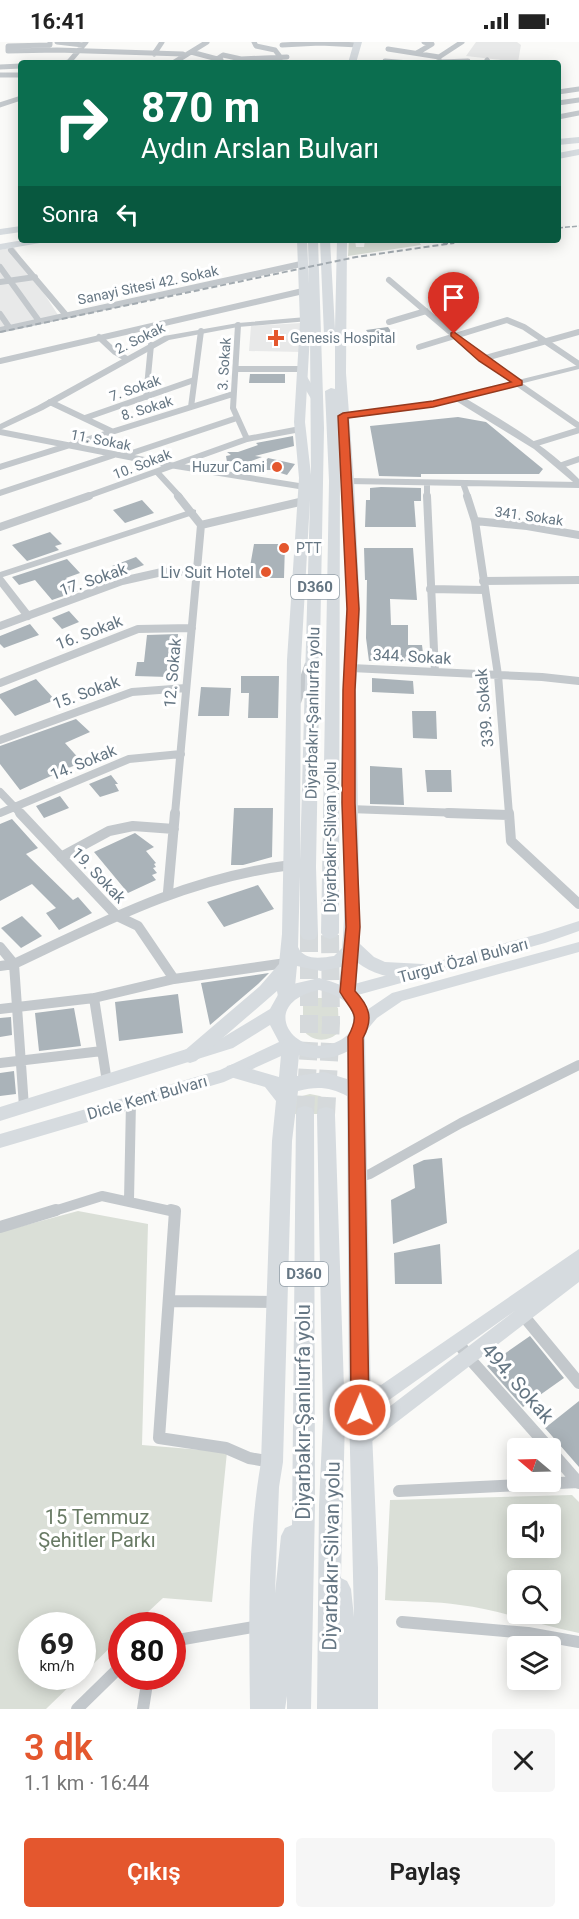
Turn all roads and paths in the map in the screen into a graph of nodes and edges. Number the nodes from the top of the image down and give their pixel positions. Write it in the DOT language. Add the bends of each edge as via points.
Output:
graph roads {
  1 [pos="50,42"];
  2 [pos="57,42"];
  3 [pos="162,42"];
  4 [pos="207,42"];
  5 [pos="254,42"];
  6 [pos="389,42"];
  7 [pos="424,42"];
  8 [pos="462,42"];
  9 [pos="361,43"];
  10 [pos="8,44"];
  11 [pos="84,44"];
  12 [pos="282,44"];
  13 [pos="121,48"];
  14 [pos="388,49"];
  15 [pos="78,50"];
  16 [pos="115,52"];
  17 [pos="191,52"];
  18 [pos="146,53"];
  19 [pos="417,53"];
  20 [pos="154,54"];
  21 [pos="183,54"];
  22 [pos="139,58"];
  23 [pos="217,59"];
  24 [pos="286,59"];
  25 [pos="70,60"];
  26 [pos="176,60"];
  27 [pos="221,60"];
  28 [pos="353,60"];
  29 [pos="361,60"];
  30 [pos="385,60"];
  31 [pos="437,60"];
  32 [pos="441,60"];
  33 [pos="18,66"];
  34 [pos="0,67"];
  35 [pos="0,75"];
  36 [pos="18,75"];
  37 [pos="579,89"];
  38 [pos="561,92"];
  39 [pos="18,100"];
  40 [pos="579,100"];
  41 [pos="561,103"];
  42 [pos="0,105"];
  43 [pos="579,113"];
  44 [pos="561,116"];
  45 [pos="579,141"];
  46 [pos="561,144"];
  47 [pos="579,150"];
  48 [pos="561,153"];
  49 [pos="18,231"];
  50 [pos="0,234"];
  51 [pos="18,240"];
  52 [pos="18,242"];
  53 [pos="302,243"];
  54 [pos="313,243"];
  55 [pos="325,243"];
  56 [pos="342,243"];
  57 [pos="0,244"];
  58 [pos="11,250"];
  59 [pos="301,264"];
  60 [pos="0,267"];
  61 [pos="35,277"];
  62 [pos="389,280"];
  63 [pos="8,281"];
  64 [pos="0,282"];
  65 [pos="303,291"];
  66 [pos="426,311"];
  67 [pos="0,314"];
  68 [pos="66,315"];
  69 [pos="329,318"];
  70 [pos="306,319"];
  71 [pos="39,321"];
  72 [pos="389,322"];
  73 [pos="238,325"];
  74 [pos="9,327"];
  75 [pos="0,330"];
  76 [pos="201,331"];
  77 [pos="579,332"];
  78 [pos="454,334"];
  79 [pos="99,337"];
  80 [pos="545,341"];
  81 [pos="340,344"];
  82 [pos="151,345"];
  83 [pos="418,347"];
  84 [pos="127,359"];
  85 [pos="482,359"];
  86 [pos="0,361"];
  87 [pos="579,366"];
  88 [pos="236,369"];
  89 [pos="303,373"];
  90 [pos="194,380"];
  91 [pos="518,383"];
  92 [pos="233,394"];
  93 [pos="146,397"];
  94 [pos="458,398"];
  95 [pos="316,400"];
  96 [pos="50,402"];
  97 [pos="191,407"];
  98 [pos="337,416"];
  99 [pos="85,418"];
  100 [pos="237,418"];
  101 [pos="0,427"];
  102 [pos="579,428"];
  103 [pos="295,430"];
  104 [pos="111,431"];
  105 [pos="0,432"];
  106 [pos="247,438"];
  107 [pos="534,444"];
  108 [pos="68,445"];
  109 [pos="119,456"];
  110 [pos="579,459"];
  111 [pos="170,465"];
  112 [pos="562,465"];
  113 [pos="0,467"];
  114 [pos="158,472"];
  115 [pos="348,481"];
  116 [pos="427,483"];
  117 [pos="462,483"];
  118 [pos="579,485"];
  119 [pos="0,493"];
  120 [pos="304,494"];
  121 [pos="194,512"];
  122 [pos="475,521"];
  123 [pos="201,525"];
  124 [pos="0,527"];
  125 [pos="579,536"];
  126 [pos="299,567"];
  127 [pos="198,571"];
  128 [pos="351,571"];
  129 [pos="0,575"];
  130 [pos="0,580"];
  131 [pos="579,580"];
  132 [pos="484,585"];
  133 [pos="429,589"];
  134 [pos="315,591"];
  135 [pos="28,616"];
  136 [pos="0,626"];
  137 [pos="192,628"];
  138 [pos="313,653"];
  139 [pos="332,660"];
  140 [pos="351,668"];
  141 [pos="435,672"];
  142 [pos="498,675"];
  143 [pos="579,681"];
  144 [pos="0,683"];
  145 [pos="186,688"];
  146 [pos="294,707"];
  147 [pos="0,740"];
  148 [pos="181,754"];
  149 [pos="0,792"];
  150 [pos="13,807"];
  151 [pos="349,809"];
  152 [pos="0,813"];
  153 [pos="508,815"];
  154 [pos="174,829"];
  155 [pos="61,857"];
  156 [pos="291,865"];
  157 [pos="168,892"];
  158 [pos="579,904"];
  159 [pos="117,916"];
  160 [pos="579,926"];
  161 [pos="330,933"];
  162 [pos="309,934"];
  163 [pos="352,946"];
  164 [pos="0,947"];
  165 [pos="579,947"];
  166 [pos="287,959"];
  167 [pos="14,964"];
  168 [pos="0,966"];
  169 [pos="423,971"];
  170 [pos="174,979"];
  171 [pos="347,992"];
  172 [pos="285,996"];
  173 [pos="94,998"];
  174 [pos="16,1007"];
  175 [pos="0,1009"];
  176 [pos="276,1013"];
  177 [pos="358,1032"];
  178 [pos="291,1044"];
  179 [pos="102,1051"];
  180 [pos="190,1056"];
  181 [pos="22,1059"];
  182 [pos="0,1063"];
  183 [pos="579,1065"];
  184 [pos="234,1071"];
  185 [pos="107,1082"];
  186 [pos="356,1092"];
  187 [pos="285,1098"];
  188 [pos="131,1102"];
  189 [pos="24,1107"];
  190 [pos="0,1114"];
  191 [pos="316,1114"];
  192 [pos="0,1141"];
  193 [pos="356,1178"];
  194 [pos="129,1200"];
  195 [pos="0,1227"];
  196 [pos="579,1256"];
  197 [pos="579,1272"];
  198 [pos="169,1301"];
  199 [pos="277,1302"];
  200 [pos="522,1314"];
  201 [pos="458,1342"];
  202 [pos="469,1358"];
  203 [pos="579,1383"];
  204 [pos="360,1389"];
  205 [pos="304,1434"];
  206 [pos="539,1438"];
  207 [pos="361,1439"];
  208 [pos="272,1462"];
  209 [pos="561,1463"];
  210 [pos="579,1483"];
  211 [pos="399,1491"];
  212 [pos="330,1505"];
  213 [pos="402,1622"];
  214 [pos="261,1626"];
  215 [pos="186,1638"];
  216 [pos="579,1642"];
  217 [pos="108,1679"];
  218 [pos="146,1690"];
  219 [pos="77,1709"];
  220 [pos="143,1709"];
  221 [pos="262,1709"];
  222 [pos="273,1709"];
  223 [pos="299,1709"];
  224 [pos="329,1709"];
  225 [pos="352,1709"];
  226 [pos="366,1709"];
  1 -- 10 [label="street"];
  2 -- 11 [label="street"];
  3 -- 20 [label="street"];
  4 -- 17 [label="street"];
  5 -- 24 [label="street"];
  6 -- 14 [label="street"];
  7 -- 19 [label="street" via="432,44"];
  8 -- 32 [label="street"];
  9 -- 12 [label="street"];
  9 -- 28 [label="highway"];
  9 -- 29 [label="highway"];
  10 -- 15 [label="street" via="8,51"];
  11 -- 15 [label="street"];
  12 -- 24 [label="street"];
  13 -- 16 [label="street"];
  14 -- 19 [label="street"];
  14 -- 30 [label="street"];
  15 -- 16 [label="street"];
  15 -- 25 [label="street"];
  16 -- 18 [label="street"];
  17 -- 21 [label="street"];
  17 -- 23 [label="street"];
  18 -- 20 [label="street"];
  18 -- 22 [label="street"];
  19 -- 31 [label="street"];
  20 -- 21 [label="street"];
  21 -- 26 [label="street"];
  23 -- 24 [label="street"];
  23 -- 27 [label="street"];
  33 -- 34 [label="street"];
  35 -- 36 [label="street"];
  37 -- 38 [label="street"];
  39 -- 42 [label="street"];
  40 -- 41 [label="street"];
  43 -- 44 [label="street"];
  45 -- 46 [label="highway"];
  47 -- 48 [label="highway"];
  49 -- 50 [label="highway"];
  51 -- 57 [label="highway"];
  52 -- 57 [label="highway"];
  53 -- 59 [label="highway"];
  54 -- 95 [label="highway, Diyarbakır-Şanlıurfa yolu / D360"];
  55 -- 69 [label="highway, D360"];
  56 -- 81 [label="highway"];
  58 -- 61 [label="street"];
  59 -- 65 [label="highway"];
  59 -- 68 [label="street, Sanayi Sitesi 42. Sokak"];
  60 -- 63 [label="street"];
  61 -- 63 [label="street"];
  61 -- 68 [label="street"];
  62 -- 66 [label="street"];
  63 -- 64 [label="street"];
  63 -- 71 [label="street"];
  65 -- 70 [label="highway"];
  65 -- 79 [label="street"];
  66 -- 72 [label="street"];
  66 -- 78 [label="street"];
  67 -- 74 [label="street"];
  68 -- 71 [label="street, Sanayi Sitesi 42. Sokak"];
  69 -- 81 [label="highway"];
  69 -- 98 [label="highway, D360"];
  70 -- 73 [label="street, 2. Sokak"];
  70 -- 89 [label="highway"];
  71 -- 74 [label="street, Sanayi Sitesi 42. Sokak"];
  73 -- 76 [label="street, 2. Sokak"];
  73 -- 88 [label="street, 3. Sokak"];
  74 -- 75 [label="street, Sanayi Sitesi 42. Sokak"];
  76 -- 82 [label="street, 2. Sokak"];
  76 -- 90 [label="street"];
  77 -- 80 [label="street"];
  78 -- 80 [label="street" via="507,320"];
  78 -- 83 [label="street"];
  78 -- 85 [label="street"];
  79 -- 84 [label="street"];
  79 -- 86 [label="street"];
  80 -- 85 [label="street"];
  80 -- 87 [label="street"];
  81 -- 98 [label="highway"];
  82 -- 84 [label="street, 2. Sokak"];
  82 -- 93 [label="street"];
  84 -- 96 [label="street, 2. Sokak"];
  85 -- 91 [label="street"];
  87 -- 91 [label="street"];
  88 -- 89 [label="street"];
  88 -- 92 [label="street, 3. Sokak"];
  89 -- 95 [label="main road"];
  89 -- 120 [label="highway" via="300,449"];
  90 -- 93 [label="street, 7. Sokak"];
  90 -- 97 [label="street"];
  91 -- 94 [label="street"];
  91 -- 102 [label="street"];
  92 -- 97 [label="street, 8. Sokak"];
  92 -- 100 [label="street, 3. Sokak"];
  93 -- 99 [label="street, 7. Sokak"];
  94 -- 98 [label="street"];
  94 -- 107 [label="street"];
  95 -- 134 [label="highway, Diyarbakır-Şanlıurfa yolu / D360"];
  96 -- 99 [label="street"];
  96 -- 101 [label="street, 2. Sokak"];
  97 -- 104 [label="street, 8. Sokak"];
  98 -- 115 [label="highway"];
  98 -- 139 [label="highway, Diyarbakır-Silvan yolu / D360"];
  99 -- 104 [label="street"];
  100 -- 106 [label="street, 3. Sokak"];
  100 -- 109 [label="street"];
  102 -- 107 [label="street"];
  103 -- 106 [label="street, 10. Sokak"];
  104 -- 108 [label="street, 8. Sokak"];
  105 -- 108 [label="street, 11. Sokak"];
  106 -- 111 [label="street, 10. Sokak"];
  107 -- 112 [label="street"];
  108 -- 109 [label="street, 11. Sokak"];
  108 -- 113 [label="street, 8. Sokak"];
  109 -- 111 [label="street, 11. Sokak"];
  109 -- 119 [label="street"];
  110 -- 112 [label="street"];
  111 -- 114 [label="street, 10. Sokak"];
  111 -- 120 [label="street, 11. Sokak"];
  112 -- 118 [label="street"];
  114 -- 121 [label="street"];
  114 -- 124 [label="street, 10. Sokak"];
  115 -- 116 [label="street"];
  115 -- 128 [label="highway"];
  116 -- 117 [label="street"];
  116 -- 133 [label="street"];
  117 -- 118 [label="street"];
  117 -- 122 [label="street, 339. Sokak"];
  120 -- 123 [label="street"];
  120 -- 126 [label="highway"];
  121 -- 123 [label="street"];
  121 -- 129 [label="street"];
  122 -- 125 [label="street, 341. Sokak"];
  122 -- 132 [label="street, 339. Sokak"];
  123 -- 127 [label="street, 12. Sokak"];
  126 -- 134 [label="street"];
  126 -- 146 [label="highway"];
  127 -- 135 [label="street, 17. Sokak" via="162,572 122,581"];
  127 -- 137 [label="street, 12. Sokak"];
  128 -- 139 [label="highway"];
  128 -- 140 [label="highway"];
  130 -- 135 [label="street"];
  131 -- 132 [label="street"];
  132 -- 133 [label="street"];
  132 -- 142 [label="street, 339. Sokak"];
  133 -- 141 [label="street"];
  134 -- 138 [label="highway, Diyarbakır-Şanlıurfa yolu / D360"];
  135 -- 136 [label="street, 17. Sokak"];
  137 -- 144 [label="street, 16. Sokak" via="138,629"];
  137 -- 145 [label="street, 12. Sokak"];
  138 -- 146 [label="street"];
  138 -- 162 [label="highway, Diyarbakır-Şanlıurfa yolu / D360"];
  139 -- 161 [label="highway, Diyarbakır-Silvan yolu / D360"];
  140 -- 141 [label="street, 344. Sokak"];
  140 -- 151 [label="highway"];
  141 -- 142 [label="street, 344. Sokak"];
  142 -- 143 [label="street, 344. Sokak"];
  142 -- 153 [label="street, 339. Sokak"];
  145 -- 147 [label="street, 15. Sokak" via="132,692"];
  145 -- 148 [label="street, 12. Sokak"];
  146 -- 156 [label="highway"];
  148 -- 150 [label="street, 14. Sokak" via="129,759"];
  148 -- 154 [label="street, 12. Sokak"];
  149 -- 150 [label="street, 19. Sokak"];
  150 -- 152 [label="street, 14. Sokak"];
  150 -- 155 [label="street, 19. Sokak"];
  151 -- 153 [label="street"];
  151 -- 163 [label="highway"];
  153 -- 158 [label="street, 339. Sokak" via="512,841"];
  154 -- 155 [label="street" via="133,826 109,831"];
  154 -- 157 [label="street, 12. Sokak"];
  155 -- 159 [label="street, 19. Sokak"];
  156 -- 157 [label="street"];
  156 -- 166 [label="highway"];
  157 -- 159 [label="street"];
  159 -- 167 [label="street"];
  159 -- 170 [label="street, 19. Sokak" via="138,926"];
  160 -- 169 [label="main road, Turgut Özal Bulvarı"];
  163 -- 166 [label="highway" via="346,958 335,962 317,964 293,955"];
  163 -- 169 [label="highway" via="364,961 378,967"];
  163 -- 171 [label="highway"];
  164 -- 167 [label="street"];
  165 -- 177 [label="main road, Turgut Özal Bulvarı" via="397,997 372,1014"];
  166 -- 170 [label="street"];
  166 -- 172 [label="highway"];
  166 -- 180 [label="highway" via="266,991"];
  167 -- 168 [label="street"];
  167 -- 174 [label="street"];
  169 -- 171 [label="main road, Turgut Özal Bulvarı"];
  170 -- 173 [label="street"];
  171 -- 172 [label="main road" via="329,985 309,984"];
  171 -- 177 [label="main road" via="363,1016"];
  172 -- 176 [label="main road"];
  173 -- 174 [label="street"];
  173 -- 179 [label="street"];
  174 -- 175 [label="street"];
  174 -- 181 [label="street"];
  176 -- 178 [label="main road" via="278,1030"];
  176 -- 180 [label="main road, Dicle Kent Bulvarı" via="227,1043"];
  177 -- 178 [label="main road" via="337,1050 313,1052"];
  177 -- 186 [label="highway"];
  178 -- 184 [label="main road, Dicle Kent Bulvarı"];
  178 -- 187 [label="highway"];
  179 -- 181 [label="street"];
  179 -- 185 [label="street"];
  180 -- 185 [label="main road, Dicle Kent Bulvarı"];
  181 -- 182 [label="street"];
  181 -- 189 [label="street"];
  183 -- 193 [label="street"];
  184 -- 187 [label="highway" via="270,1081"];
  184 -- 188 [label="main road, Dicle Kent Bulvarı"];
  185 -- 189 [label="main road, Dicle Kent Bulvarı"];
  186 -- 187 [label="highway" via="321,1078 291,1085"];
  186 -- 193 [label="highway"];
  187 -- 199 [label="highway"];
  188 -- 192 [label="main road, Dicle Kent Bulvarı"];
  188 -- 194 [label="street"];
  189 -- 190 [label="main road, Dicle Kent Bulvarı"];
  191 -- 205 [label="highway, Diyarbakır-Şanlıurfa yolu / D360"];
  191 -- 212 [label="highway, Diyarbakır-Silvan yolu / D360" via="334,1419"];
  193 -- 204 [label="highway"];
  194 -- 195 [label="street" via="102,1196"];
  194 -- 198 [label="street" via="175,1211"];
  196 -- 201 [label="main road"];
  197 -- 200 [label="main road"];
  198 -- 199 [label="street"];
  198 -- 208 [label="street" via="159,1438 226,1448"];
  199 -- 208 [label="highway"];
  200 -- 202 [label="main road"];
  200 -- 203 [label="street"];
  201 -- 202 [label="street, 494. Sokak"];
  201 -- 204 [label="main road" via="383,1394"];
  202 -- 206 [label="street, 494. Sokak"];
  202 -- 207 [label="main road"];
  204 -- 207 [label="highway"];
  205 -- 222 [label="highway"];
  205 -- 223 [label="highway, Diyarbakır-Şanlıurfa yolu / D360"];
  207 -- 226 [label="highway"];
  208 -- 214 [label="highway"];
  209 -- 210 [label="street, 494. Sokak"];
  210 -- 211 [label="street"];
  212 -- 224 [label="highway, Diyarbakır-Silvan yolu / D360"];
  212 -- 225 [label="highway"];
  213 -- 216 [label="street" via="528,1633"];
  214 -- 215 [label="street"];
  214 -- 221 [label="highway"];
  217 -- 219 [label="street"];
  218 -- 220 [label="street"];
}
